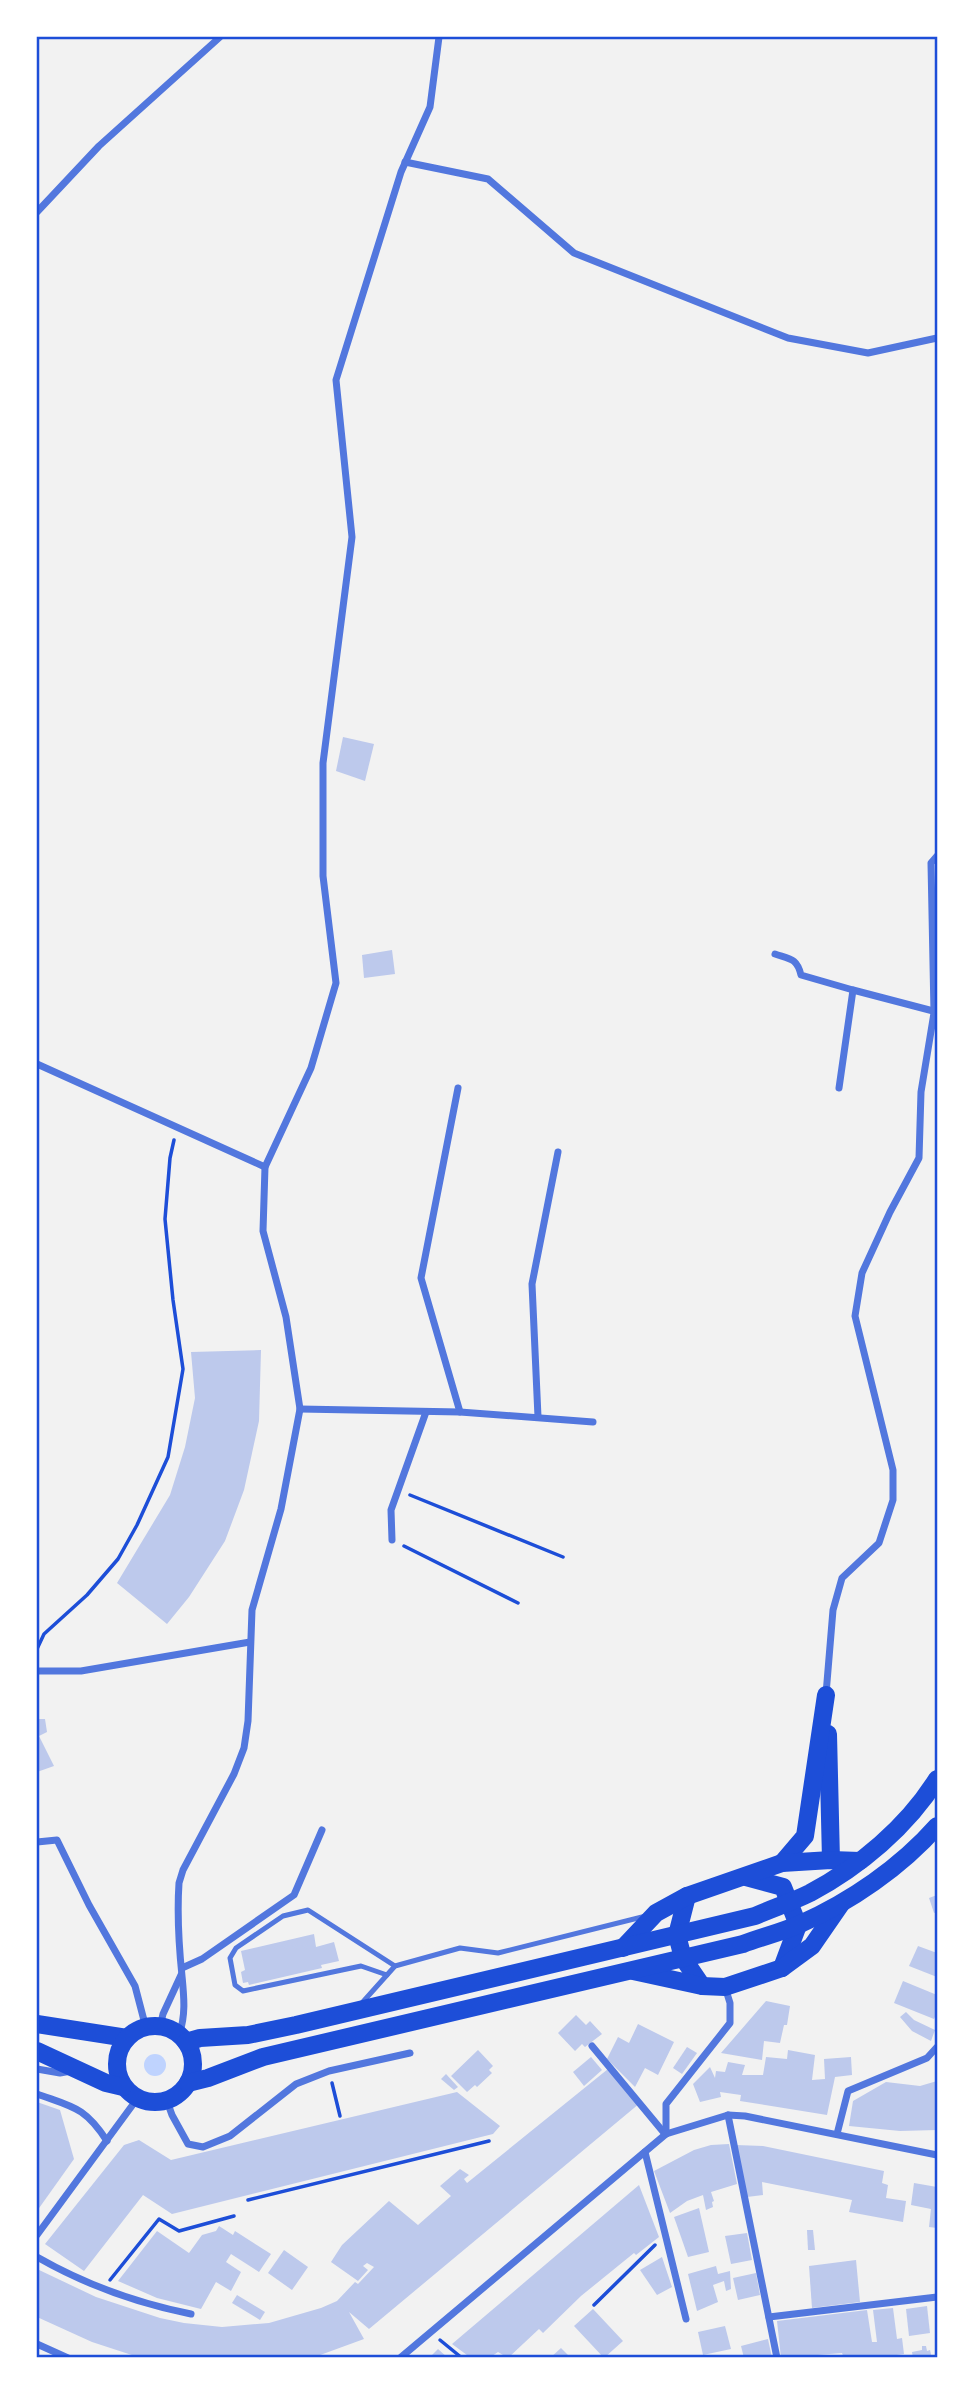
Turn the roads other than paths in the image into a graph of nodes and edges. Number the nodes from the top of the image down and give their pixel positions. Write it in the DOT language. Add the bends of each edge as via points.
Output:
graph roads {
  1 [pos="220,37"];
  2 [pos="439,37"];
  3 [pos="405,162"];
  4 [pos="37,212"];
  5 [pos="937,338"];
  6 [pos="937,856"];
  7 [pos="775,954"];
  8 [pos="853,990"];
  9 [pos="936,1013"];
  10 [pos="37,1064"];
  11 [pos="458,1088"];
  12 [pos="839,1088"];
  13 [pos="558,1152"];
  14 [pos="265,1167"];
  15 [pos="300,1409"];
  16 [pos="426,1412"];
  17 [pos="460,1412"];
  18 [pos="538,1418"];
  19 [pos="593,1422"];
  20 [pos="392,1541"];
  21 [pos="250,1642"];
  22 [pos="37,1671"];
  23 [pos="826,1695"];
  24 [pos="937,1779"];
  25 [pos="937,1826"];
  26 [pos="322,1830"];
  27 [pos="37,1842"];
  28 [pos="831,1860"];
  29 [pos="860,1861"];
  30 [pos="782,1863"];
  31 [pos="746,1877"];
  32 [pos="687,1896"];
  33 [pos="844,1900"];
  34 [pos="789,1901"];
  35 [pos="656,1913"];
  36 [pos="798,1925"];
  37 [pos="677,1935"];
  38 [pos="623,1948"];
  39 [pos="683,1958"];
  40 [pos="395,1966"];
  41 [pos="782,1968"];
  42 [pos="630,1970"];
  43 [pos="182,1971"];
  44 [pos="387,1975"];
  45 [pos="702,1986"];
  46 [pos="725,1987"];
  47 [pos="356,2010"];
  48 [pos="37,2024"];
  49 [pos="153,2027"];
  50 [pos="127,2038"];
  51 [pos="183,2039"];
  52 [pos="592,2046"];
  53 [pos="937,2047"];
  54 [pos="37,2051"];
  55 [pos="410,2053"];
  56 [pos="37,2069"];
  57 [pos="81,2070"];
  58 [pos="188,2083"];
  59 [pos="123,2087"];
  60 [pos="37,2094"];
  61 [pos="137,2099"];
  62 [pos="167,2101"];
  63 [pos="727,2115"];
  64 [pos="666,2134"];
  65 [pos="837,2134"];
  66 [pos="107,2141"];
  67 [pos="645,2152"];
  68 [pos="937,2155"];
  69 [pos="37,2235"];
  70 [pos="37,2257"];
  71 [pos="937,2297"];
  72 [pos="191,2314"];
  73 [pos="769,2317"];
  74 [pos="686,2319"];
  75 [pos="37,2344"];
  76 [pos="68,2358"];
  77 [pos="400,2358"];
  78 [pos="777,2358"];
  1 -- 4 [label="street" via="99,146"];
  2 -- 3 [label="street" via="430,107"];
  3 -- 5 [label="street" via="488,179 574,253 788,338 868,353"];
  3 -- 14 [label="street" via="336,380 352,537 323,763 323,876 336,984 311,1068"];
  6 -- 9 [label="street" via="931,863"];
  7 -- 8 [label="street" via="799,964 801,975"];
  8 -- 9 [label="street"];
  8 -- 12 [label="street"];
  9 -- 23 [label="street" via="921,1092 919,1158 862,1273 855,1316 893,1470 893,1500 879,1543 842,1578 833,1610"];
  10 -- 14 [label="street"];
  11 -- 17 [label="street" via="421,1278"];
  13 -- 18 [label="street" via="532,1284"];
  14 -- 15 [label="street" via="263,1231 286,1317"];
  15 -- 16 [label="street"];
  15 -- 21 [label="street" via="281,1509 252,1610"];
  16 -- 17 [label="street"];
  16 -- 20 [label="street" via="391,1510"];
  17 -- 18 [label="street"];
  18 -- 19 [label="street"];
  21 -- 22 [label="street" via="82,1671"];
  21 -- 43 [label="street" via="244,1748 179,1883"];
  23 -- 28 [label="main road"];
  23 -- 30 [label="main road" via="805,1836"];
  24 -- 29 [label="main road" via="897,1828"];
  25 -- 33 [label="main road" via="919,1847"];
  26 -- 43 [label="street" via="294,1895"];
  27 -- 49 [label="street" via="57,1840"];
  28 -- 29 [label="main road"];
  28 -- 30 [label="main road"];
  29 -- 34 [label="main road" via="809,1894"];
  30 -- 31 [label="main road"];
  31 -- 32 [label="main road"];
  31 -- 34 [label="main road" via="783,1887"];
  32 -- 35 [label="main road"];
  32 -- 37 [label="main road"];
  33 -- 36 [label="main road"];
  33 -- 41 [label="main road" via="812,1946"];
  34 -- 36 [label="main road"];
  34 -- 37 [label="main road" via="755,1916"];
  35 -- 38 [label="main road"];
  35 -- 40 [label="lane" via="498,1953 460,1948"];
  36 -- 39 [label="main road"];
  36 -- 41 [label="main road"];
  37 -- 38 [label="main road"];
  37 -- 39 [label="main road"];
  38 -- 47 [label="main road"];
  39 -- 42 [label="main road"];
  39 -- 45 [label="main road"];
  40 -- 44 [label="lane"];
  40 -- 44 [label="lane" via="308,1910 283,1916 236,1948 230,1958 235,1985 243,1991 361,1966"];
  41 -- 46 [label="main road"];
  42 -- 45 [label="main road"];
  42 -- 58 [label="main road" via="263,2057"];
  43 -- 49 [label="street"];
  43 -- 51 [label="street"];
  44 -- 47 [label="lane"];
  45 -- 46 [label="main road"];
  46 -- 64 [label="street" via="730,2023 666,2104"];
  47 -- 51 [label="main road" via="248,2035"];
  48 -- 50 [label="main road"];
  49 -- 50 [label="main road"];
  49 -- 51 [label="main road"];
  50 -- 59 [label="main road" via="116,2064"];
  51 -- 58 [label="main road" via="194,2062"];
  52 -- 64 [label="street"];
  53 -- 65 [label="street" via="927,2058 848,2091"];
  54 -- 57 [label="main road"];
  55 -- 62 [label="street" via="329,2071 296,2084 230,2136 203,2147 188,2144"];
  56 -- 57 [label="street"];
  57 -- 59 [label="main road"];
  58 -- 62 [label="main road"];
  59 -- 61 [label="main road"];
  60 -- 66 [label="street" via="90,2117"];
  61 -- 62 [label="main road"];
  61 -- 66 [label="street"];
  63 -- 64 [label="street"];
  63 -- 65 [label="street"];
  63 -- 73 [label="street"];
  64 -- 67 [label="street"];
  65 -- 68 [label="street"];
  66 -- 69 [label="street"];
  67 -- 74 [label="street"];
  67 -- 77 [label="street"];
  70 -- 72 [label="street" via="102,2290"];
  71 -- 73 [label="street"];
  73 -- 78 [label="street"];
  75 -- 76 [label="street"];
}
